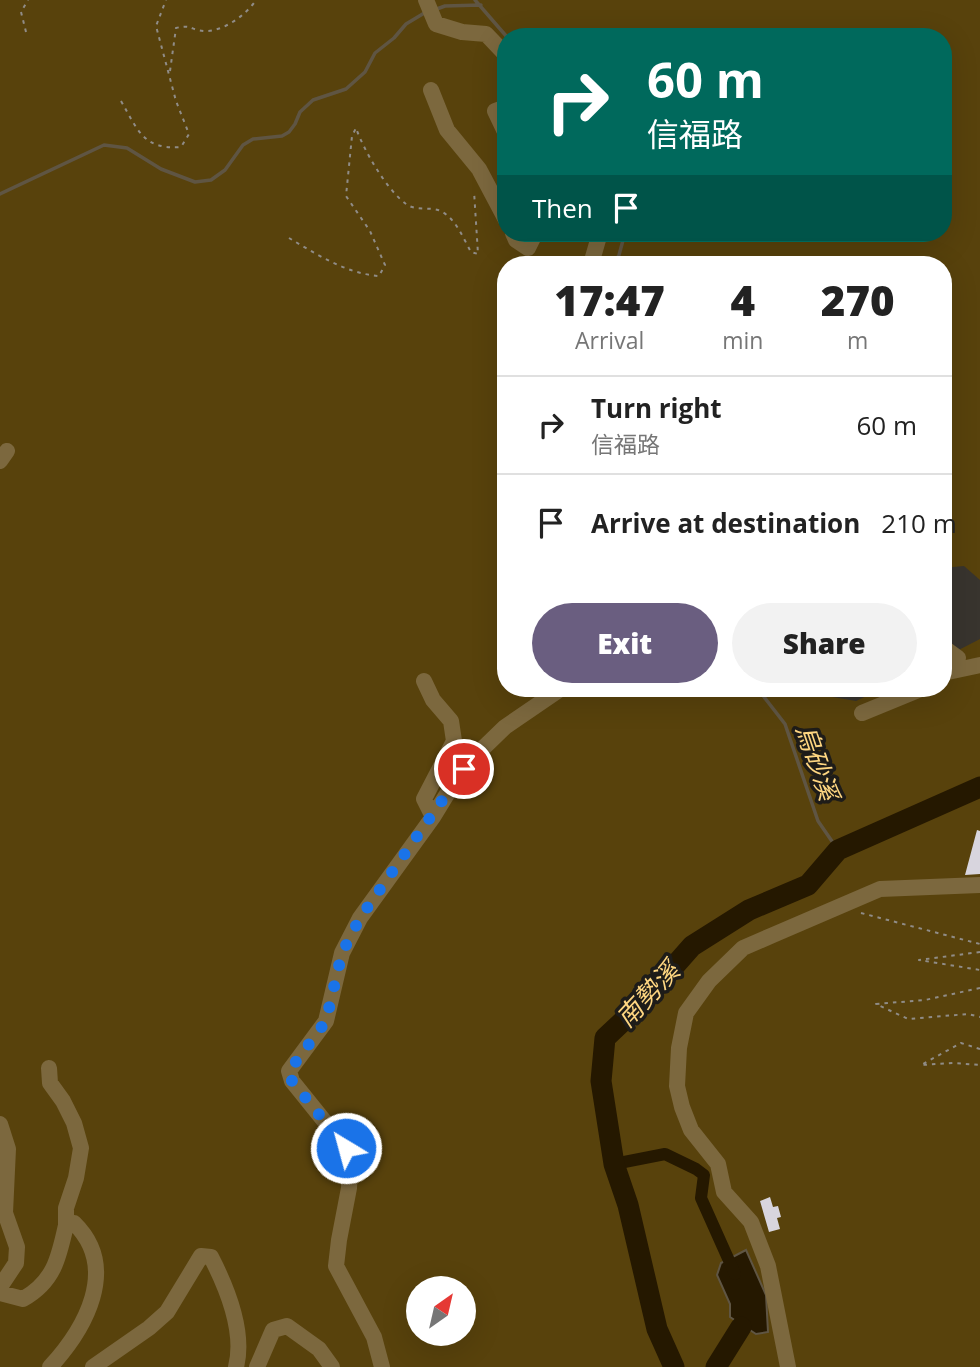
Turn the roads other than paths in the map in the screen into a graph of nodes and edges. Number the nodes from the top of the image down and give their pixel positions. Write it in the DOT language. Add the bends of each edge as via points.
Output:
graph roads {
  1 [pos="426,0"];
  2 [pos="497,46"];
  3 [pos="431,90"];
  4 [pos="497,203"];
  5 [pos="519,242"];
  6 [pos="531,242"];
  7 [pos="980,654"];
  8 [pos="952,664"];
  9 [pos="980,665"];
  10 [pos="952,666"];
  11 [pos="425,681"];
  12 [pos="549,697"];
  13 [pos="901,697"];
  14 [pos="862,713"];
  15 [pos="433,817"];
  16 [pos="980,885"];
  17 [pos="49,1068"];
  18 [pos="0,1124"];
  19 [pos="66,1225"];
  20 [pos="0,1287"];
  21 [pos="0,1293"];
  22 [pos="50,1367"];
  23 [pos="93,1367"];
  24 [pos="236,1367"];
  25 [pos="257,1367"];
  26 [pos="332,1367"];
  27 [pos="382,1367"];
  28 [pos="788,1367"];
  1 -- 2 [label="street" via="436,24 486,34"];
  3 -- 4 [label="street" via="447,130 479,169"];
  5 -- 6 [label="street" via="528,248"];
  7 -- 8 [label="street"];
  9 -- 10 [label="street"];
  11 -- 15 [label="street" via="433,700 451,721 454,741 424,799"];
  12 -- 15 [label="street" via="505,727 474,757"];
  13 -- 14 [label="street"];
  15 -- 27 [label="street" via="360,918 342,953 326,1021 289,1071 292,1081 346,1148 349,1188 336,1266 374,1337"];
  16 -- 28 [label="street" via="880,889 743,948 709,981 686,1013 679,1048 681,1107 691,1130 718,1164 724,1192 751,1222 768,1266"];
  17 -- 19 [label="street" via="50,1083 64,1101 81,1148"];
  18 -- 20 [label="street" via="8,1149 5,1213 17,1247 16,1263"];
  19 -- 21 [label="street" via="58,1259 40,1290 23,1299"];
  19 -- 22 [label="street" via="74,1223 84,1233 95,1258 95,1283 86,1318"];
  23 -- 24 [label="street" via="167,1312 201,1256 211,1257 224,1282 240,1352"];
  25 -- 26 [label="street" via="273,1329 287,1326 319,1349"];
}
